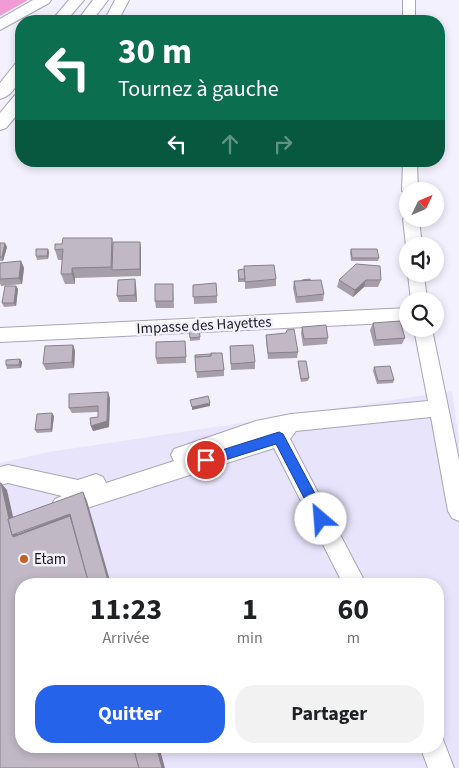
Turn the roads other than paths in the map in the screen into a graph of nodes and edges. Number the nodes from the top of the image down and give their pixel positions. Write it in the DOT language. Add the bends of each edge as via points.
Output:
graph roads {
  1 [pos="44,0"];
  2 [pos="73,0"];
  3 [pos="78,0"];
  4 [pos="92,0"];
  5 [pos="101,0"];
  6 [pos="122,0"];
  7 [pos="409,0"];
  8 [pos="18,15"];
  9 [pos="62,15"];
  10 [pos="64,15"];
  11 [pos="81,15"];
  12 [pos="89,15"];
  13 [pos="115,15"];
  14 [pos="409,15"];
  15 [pos="15,16"];
  16 [pos="0,25"];
  17 [pos="15,75"];
  18 [pos="0,94"];
  19 [pos="15,106"];
  20 [pos="0,124"];
  21 [pos="15,128"];
  22 [pos="0,142"];
  23 [pos="410,167"];
  24 [pos="410,182"];
  25 [pos="399,314"];
  26 [pos="0,335"];
  27 [pos="425,337"];
  28 [pos="440,408"];
  29 [pos="285,430"];
  30 [pos="455,465"];
  31 [pos="0,476"];
  32 [pos="459,511"];
  33 [pos="66,523"];
  34 [pos="352,578"];
  35 [pos="436,753"];
  36 [pos="441,768"];
  1 -- 8 [label="main road"];
  2 -- 9 [label="main road"];
  3 -- 10 [label="main road"];
  4 -- 11 [label="main road"];
  5 -- 12 [label="main road"];
  6 -- 13 [label="main road"];
  7 -- 14 [label="street"];
  15 -- 16 [label="main road"];
  17 -- 18 [label="main road"];
  19 -- 20 [label="main road"];
  21 -- 22 [label="main road"];
  23 -- 24 [label="street"];
  25 -- 26 [label="street, Impasse des Hayettes"];
  27 -- 28 [label="street"];
  28 -- 29 [label="street"];
  28 -- 30 [label="street"];
  29 -- 31 [label="street" via="256,430 78,490 8,474"];
  29 -- 33 [label="street" via="61,506"];
  29 -- 34 [label="street"];
  30 -- 32 [label="street"];
  35 -- 36 [label="street"];
}
